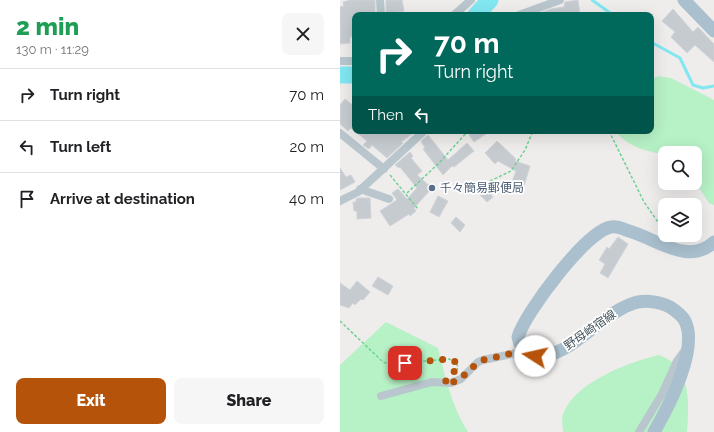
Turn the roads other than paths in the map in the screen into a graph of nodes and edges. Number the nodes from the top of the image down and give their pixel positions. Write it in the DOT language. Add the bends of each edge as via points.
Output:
graph roads {
  1 [pos="380,0"];
  2 [pos="471,0"];
  3 [pos="560,0"];
  4 [pos="684,0"];
  5 [pos="381,12"];
  6 [pos="457,12"];
  7 [pos="532,12"];
  8 [pos="714,30"];
  9 [pos="340,61"];
  10 [pos="352,61"];
  11 [pos="340,133"];
  12 [pos="421,134"];
  13 [pos="384,169"];
  14 [pos="360,190"];
  15 [pos="389,199"];
  16 [pos="340,201"];
  17 [pos="714,242"];
  18 [pos="687,348"];
  19 [pos="526,350"];
  20 [pos="381,396"];
  21 [pos="639,432"];
  22 [pos="654,432"];
  1 -- 5 [label="street"];
  2 -- 6 [label="street"];
  3 -- 7 [label="street"];
  4 -- 8 [label="main road"];
  9 -- 10 [label="street"];
  11 -- 13 [label="street"];
  12 -- 13 [label="street"];
  13 -- 14 [label="street"];
  14 -- 15 [label="street"];
  14 -- 16 [label="street"];
  17 -- 19 [label="main road" via="693,253 623,229 613,227 603,230 577,251 531,311 518,337"];
  18 -- 19 [label="main road, 野母崎宿線" via="687,325 681,315 664,304 650,302 629,305 612,314 553,354 535,356"];
  18 -- 21 [label="street" via="677,361 662,394"];
  18 -- 22 [label="main road, 野母崎宿線" via="672,401"];
  19 -- 20 [label="street" via="478,362 462,379 451,383 432,382"];
}
